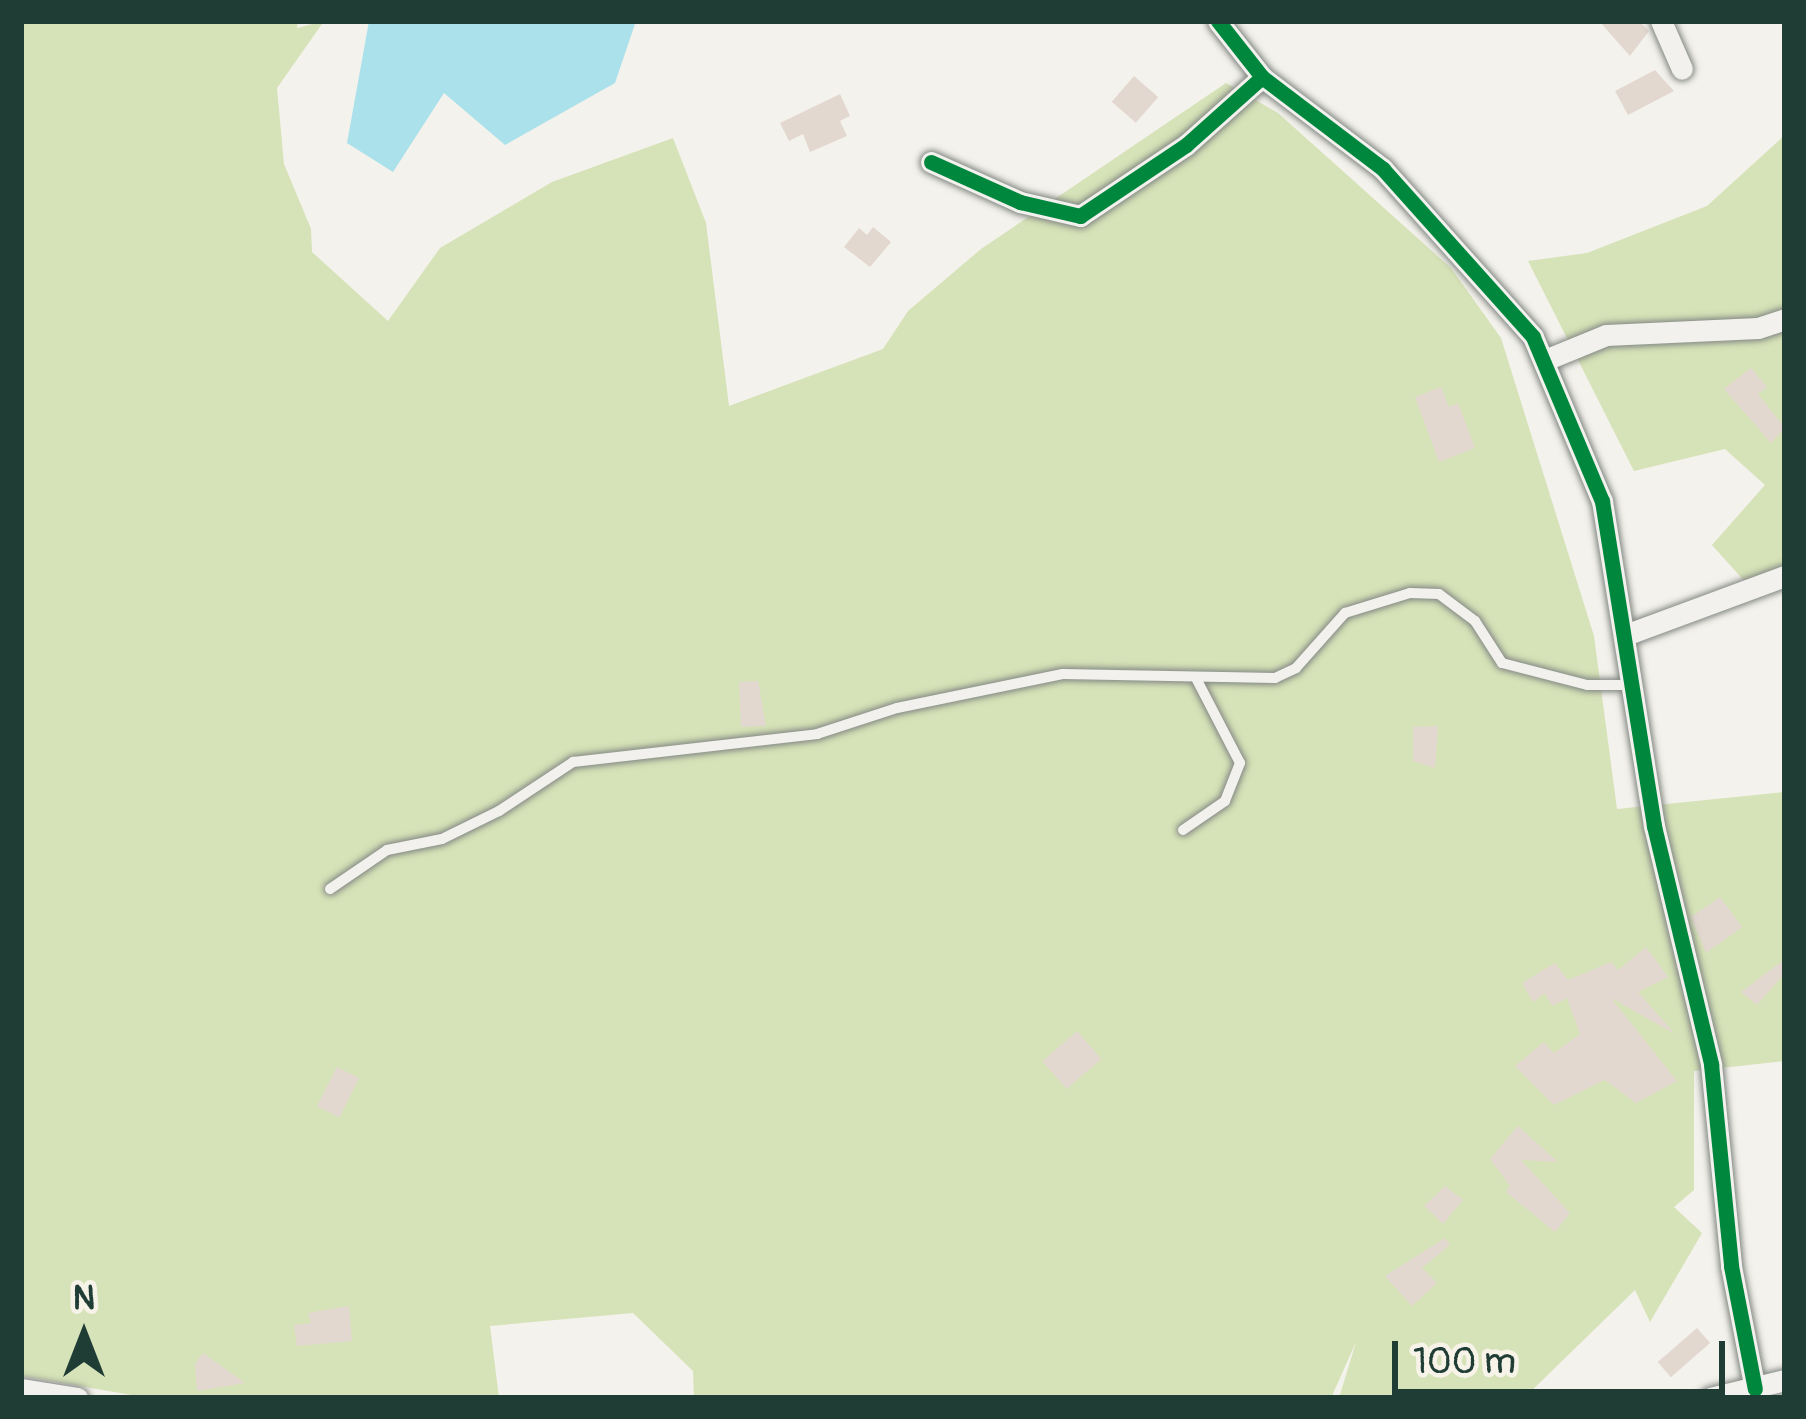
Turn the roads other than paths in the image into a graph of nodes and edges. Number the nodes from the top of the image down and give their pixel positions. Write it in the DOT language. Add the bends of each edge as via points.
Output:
graph roads {
  1 [pos="1218,21"];
  2 [pos="1661,21"];
  3 [pos="1682,68"];
  4 [pos="1262,77"];
  5 [pos="931,162"];
  6 [pos="1785,319"];
  7 [pos="1546,360"];
  8 [pos="1785,576"];
  9 [pos="1628,634"];
  10 [pos="1196,678"];
  11 [pos="1632,685"];
  12 [pos="1184,830"];
  13 [pos="330,889"];
  14 [pos="1785,1380"];
  15 [pos="21,1389"];
  16 [pos="1755,1390"];
  17 [pos="77,1398"];
  18 [pos="1710,1398"];
  1 -- 4 [label="street"];
  2 -- 3 [label="street"];
  4 -- 5 [label="street" via="1186,146 1080,217 1020,202"];
  4 -- 7 [label="street" via="1383,169 1476,267"];
  6 -- 7 [label="street" via="1758,328 1606,334"];
  7 -- 9 [label="street" via="1602,501"];
  8 -- 9 [label="street"];
  9 -- 11 [label="street"];
  10 -- 11 [label="lane" via="1275,678 1295,668 1345,613 1410,593 1438,594 1475,621 1502,663 1587,686"];
  10 -- 12 [label="lane" via="1240,763 1225,801"];
  10 -- 13 [label="lane" via="1064,674 898,708 817,734 573,762 480,821 387,850"];
  11 -- 16 [label="street" via="1679,954 1711,1064 1731,1266"];
  14 -- 16 [label="street"];
  15 -- 17 [label="street"];
  16 -- 18 [label="street"];
}
